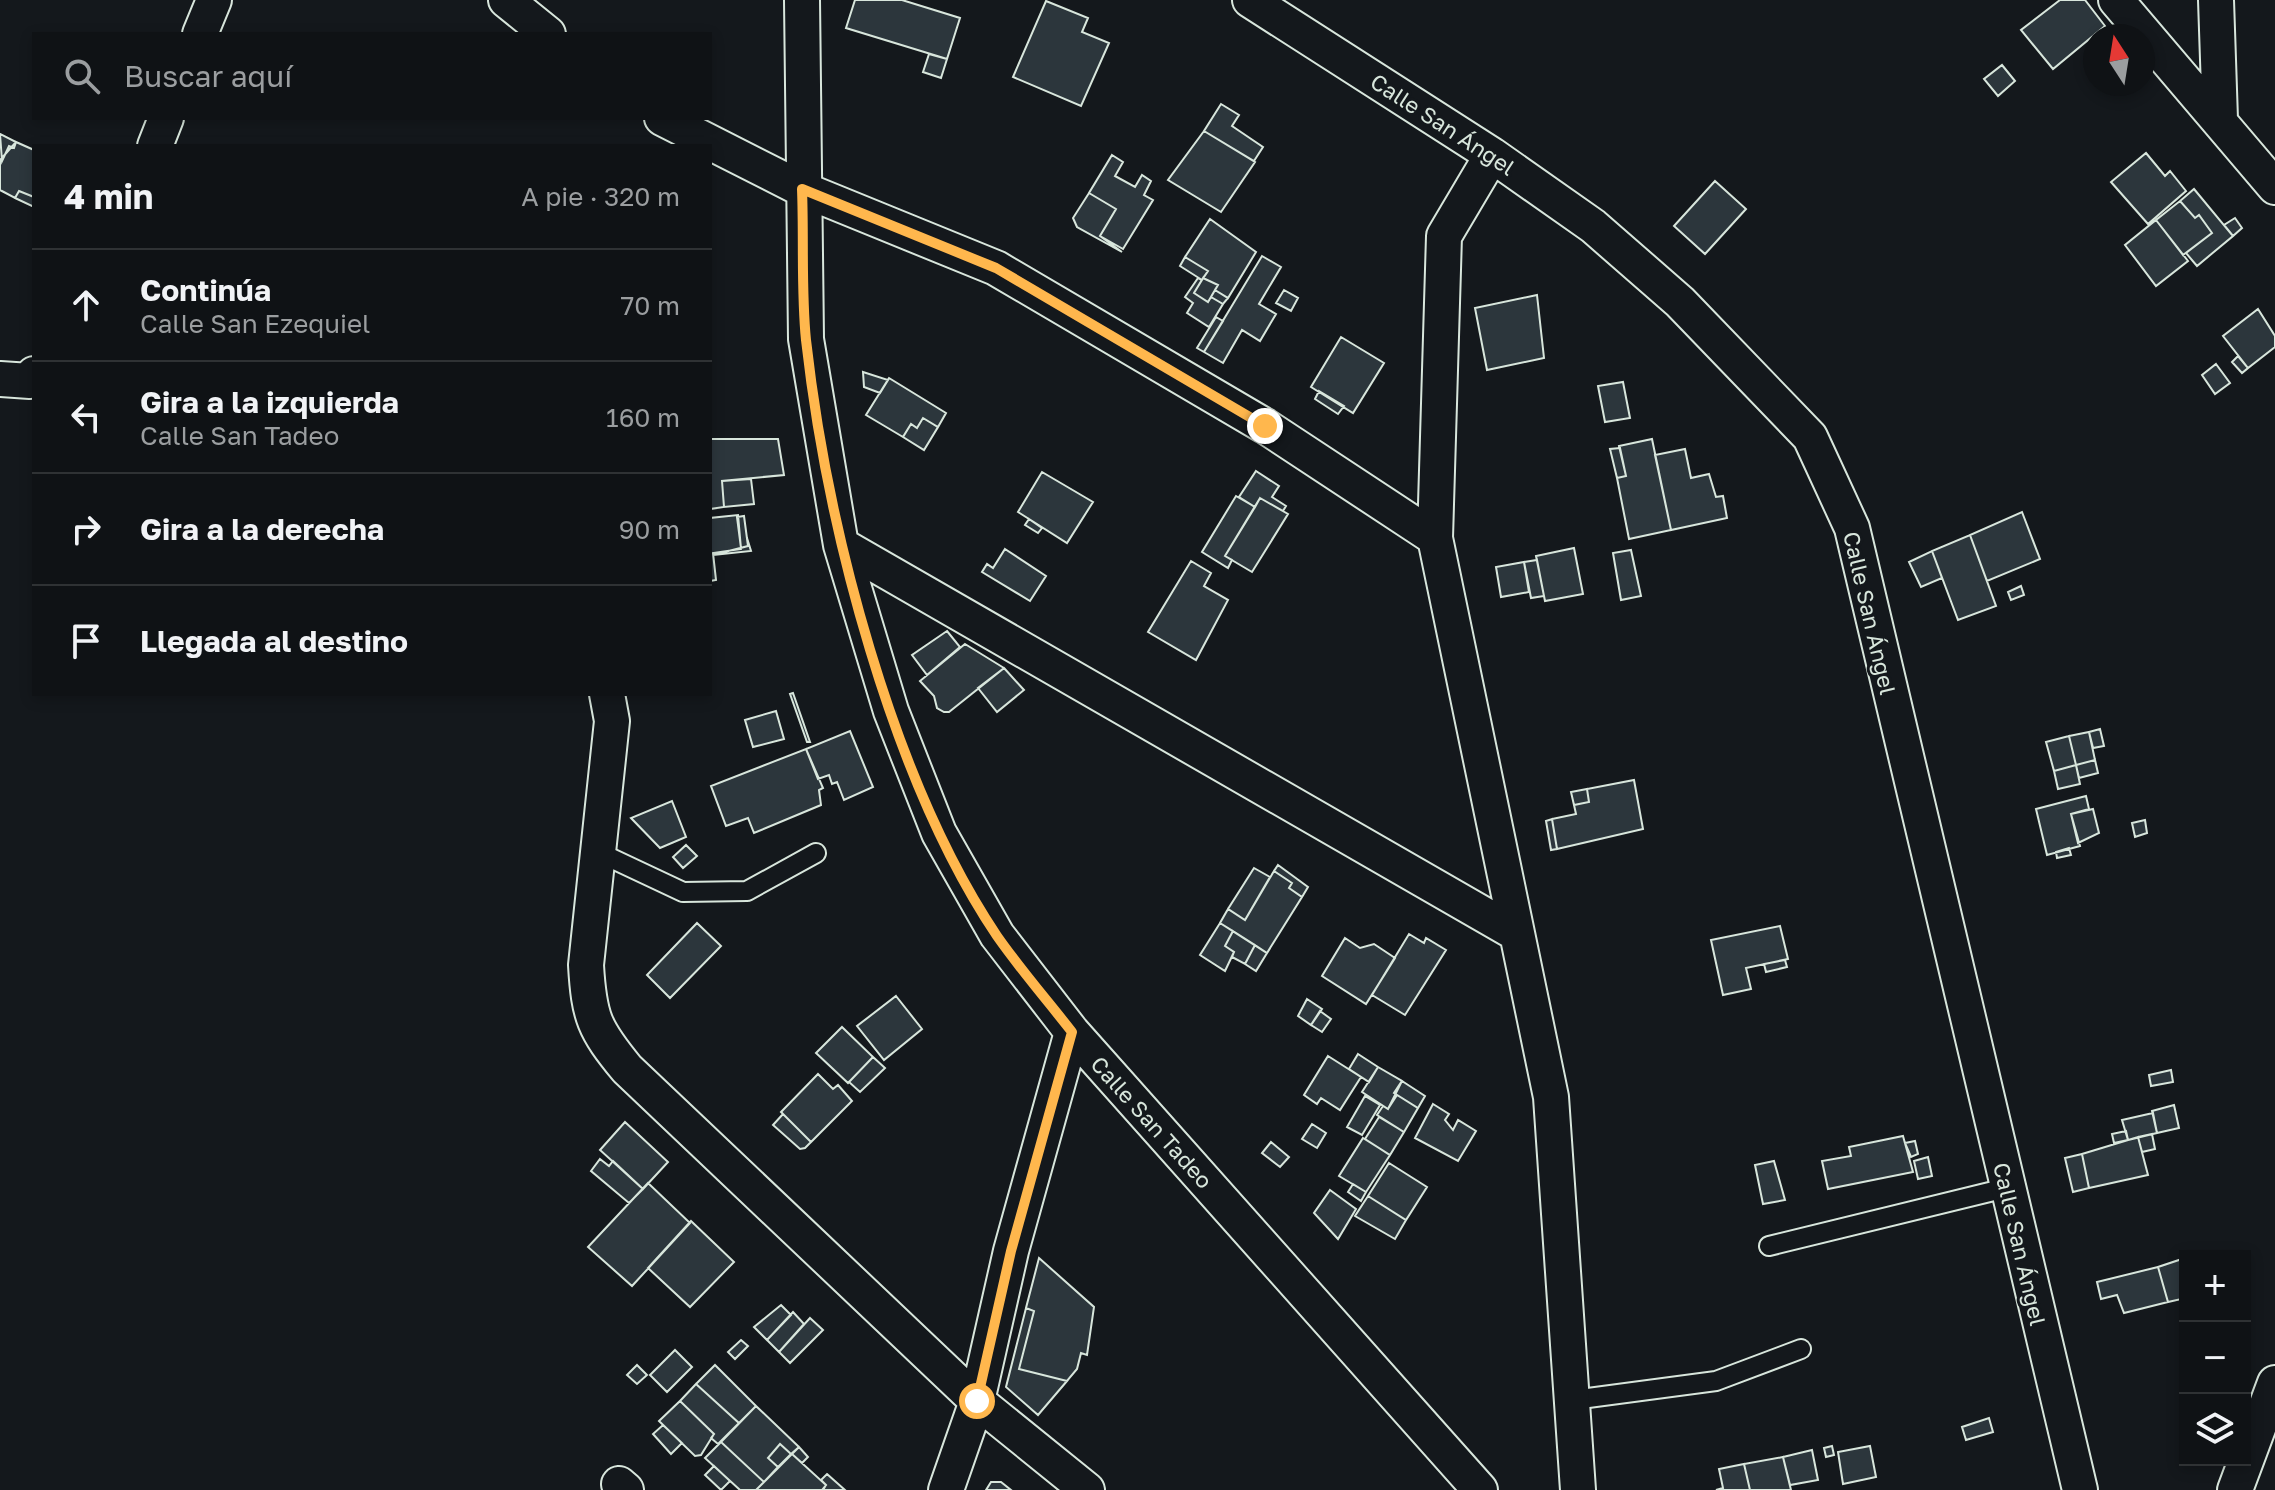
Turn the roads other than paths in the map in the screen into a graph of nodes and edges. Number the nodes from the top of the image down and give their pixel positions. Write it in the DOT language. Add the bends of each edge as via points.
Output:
graph roads {
  1 [pos="214,0"];
  2 [pos="506,0"];
  3 [pos="802,0"];
  4 [pos="1250,0"];
  5 [pos="2116,0"];
  6 [pos="2216,0"];
  7 [pos="201,32"];
  8 [pos="546,32"];
  9 [pos="2220,119"];
  10 [pos="165,120"];
  11 [pos="666,120"];
  12 [pos="156,144"];
  13 [pos="1492,155"];
  14 [pos="2275,187"];
  15 [pos="802,189"];
  16 [pos="1435,538"];
  17 [pos="841,545"];
  18 [pos="607,696"];
  19 [pos="598,852"];
  20 [pos="816,853"];
  21 [pos="1514,932"];
  22 [pos="1072,1032"];
  23 [pos="2006,1188"];
  24 [pos="1769,1246"];
  25 [pos="1801,1349"];
  26 [pos="2275,1383"];
  27 [pos="1573,1400"];
  28 [pos="977,1401"];
  29 [pos="946,1490"];
  30 [pos="1087,1490"];
  31 [pos="1480,1490"];
  32 [pos="1578,1490"];
  33 [pos="2080,1490"];
  34 [pos="2235,1490"];
  1 -- 7 [label="street"];
  2 -- 8 [label="street"];
  3 -- 15 [label="street, Calle San Tadeo"];
  4 -- 13 [label="street, Calle San Ángel"];
  5 -- 9 [label="street"];
  6 -- 9 [label="street"];
  9 -- 14 [label="street"];
  10 -- 12 [label="street"];
  11 -- 15 [label="street"];
  13 -- 16 [label="street" via="1444,236"];
  13 -- 23 [label="street, Calle San Ángel" via="1593,226 1680,302 1810,437 1852,528"];
  15 -- 16 [label="street" via="996,268 1265,426"];
  15 -- 17 [label="street, Calle San Tadeo" via="806,339"];
  16 -- 21 [label="street"];
  17 -- 21 [label="street"];
  17 -- 22 [label="street, Calle San Tadeo" via="891,711 939,833 997,935"];
  18 -- 19 [label="street" via="612,721"];
  19 -- 20 [label="lane" via="683,892 747,891"];
  19 -- 28 [label="street" via="586,965 588,1002 598,1033 627,1069"];
  21 -- 27 [label="street" via="1551,1097"];
  22 -- 28 [label="street" via="1011,1251"];
  22 -- 31 [label="street, Calle San Tadeo"];
  23 -- 24 [label="lane"];
  23 -- 33 [label="street, Calle San Ángel"];
  25 -- 27 [label="lane" via="1716,1381"];
  26 -- 34 [label="street"];
  27 -- 32 [label="street"];
  28 -- 29 [label="street"];
  28 -- 30 [label="street"];
}
